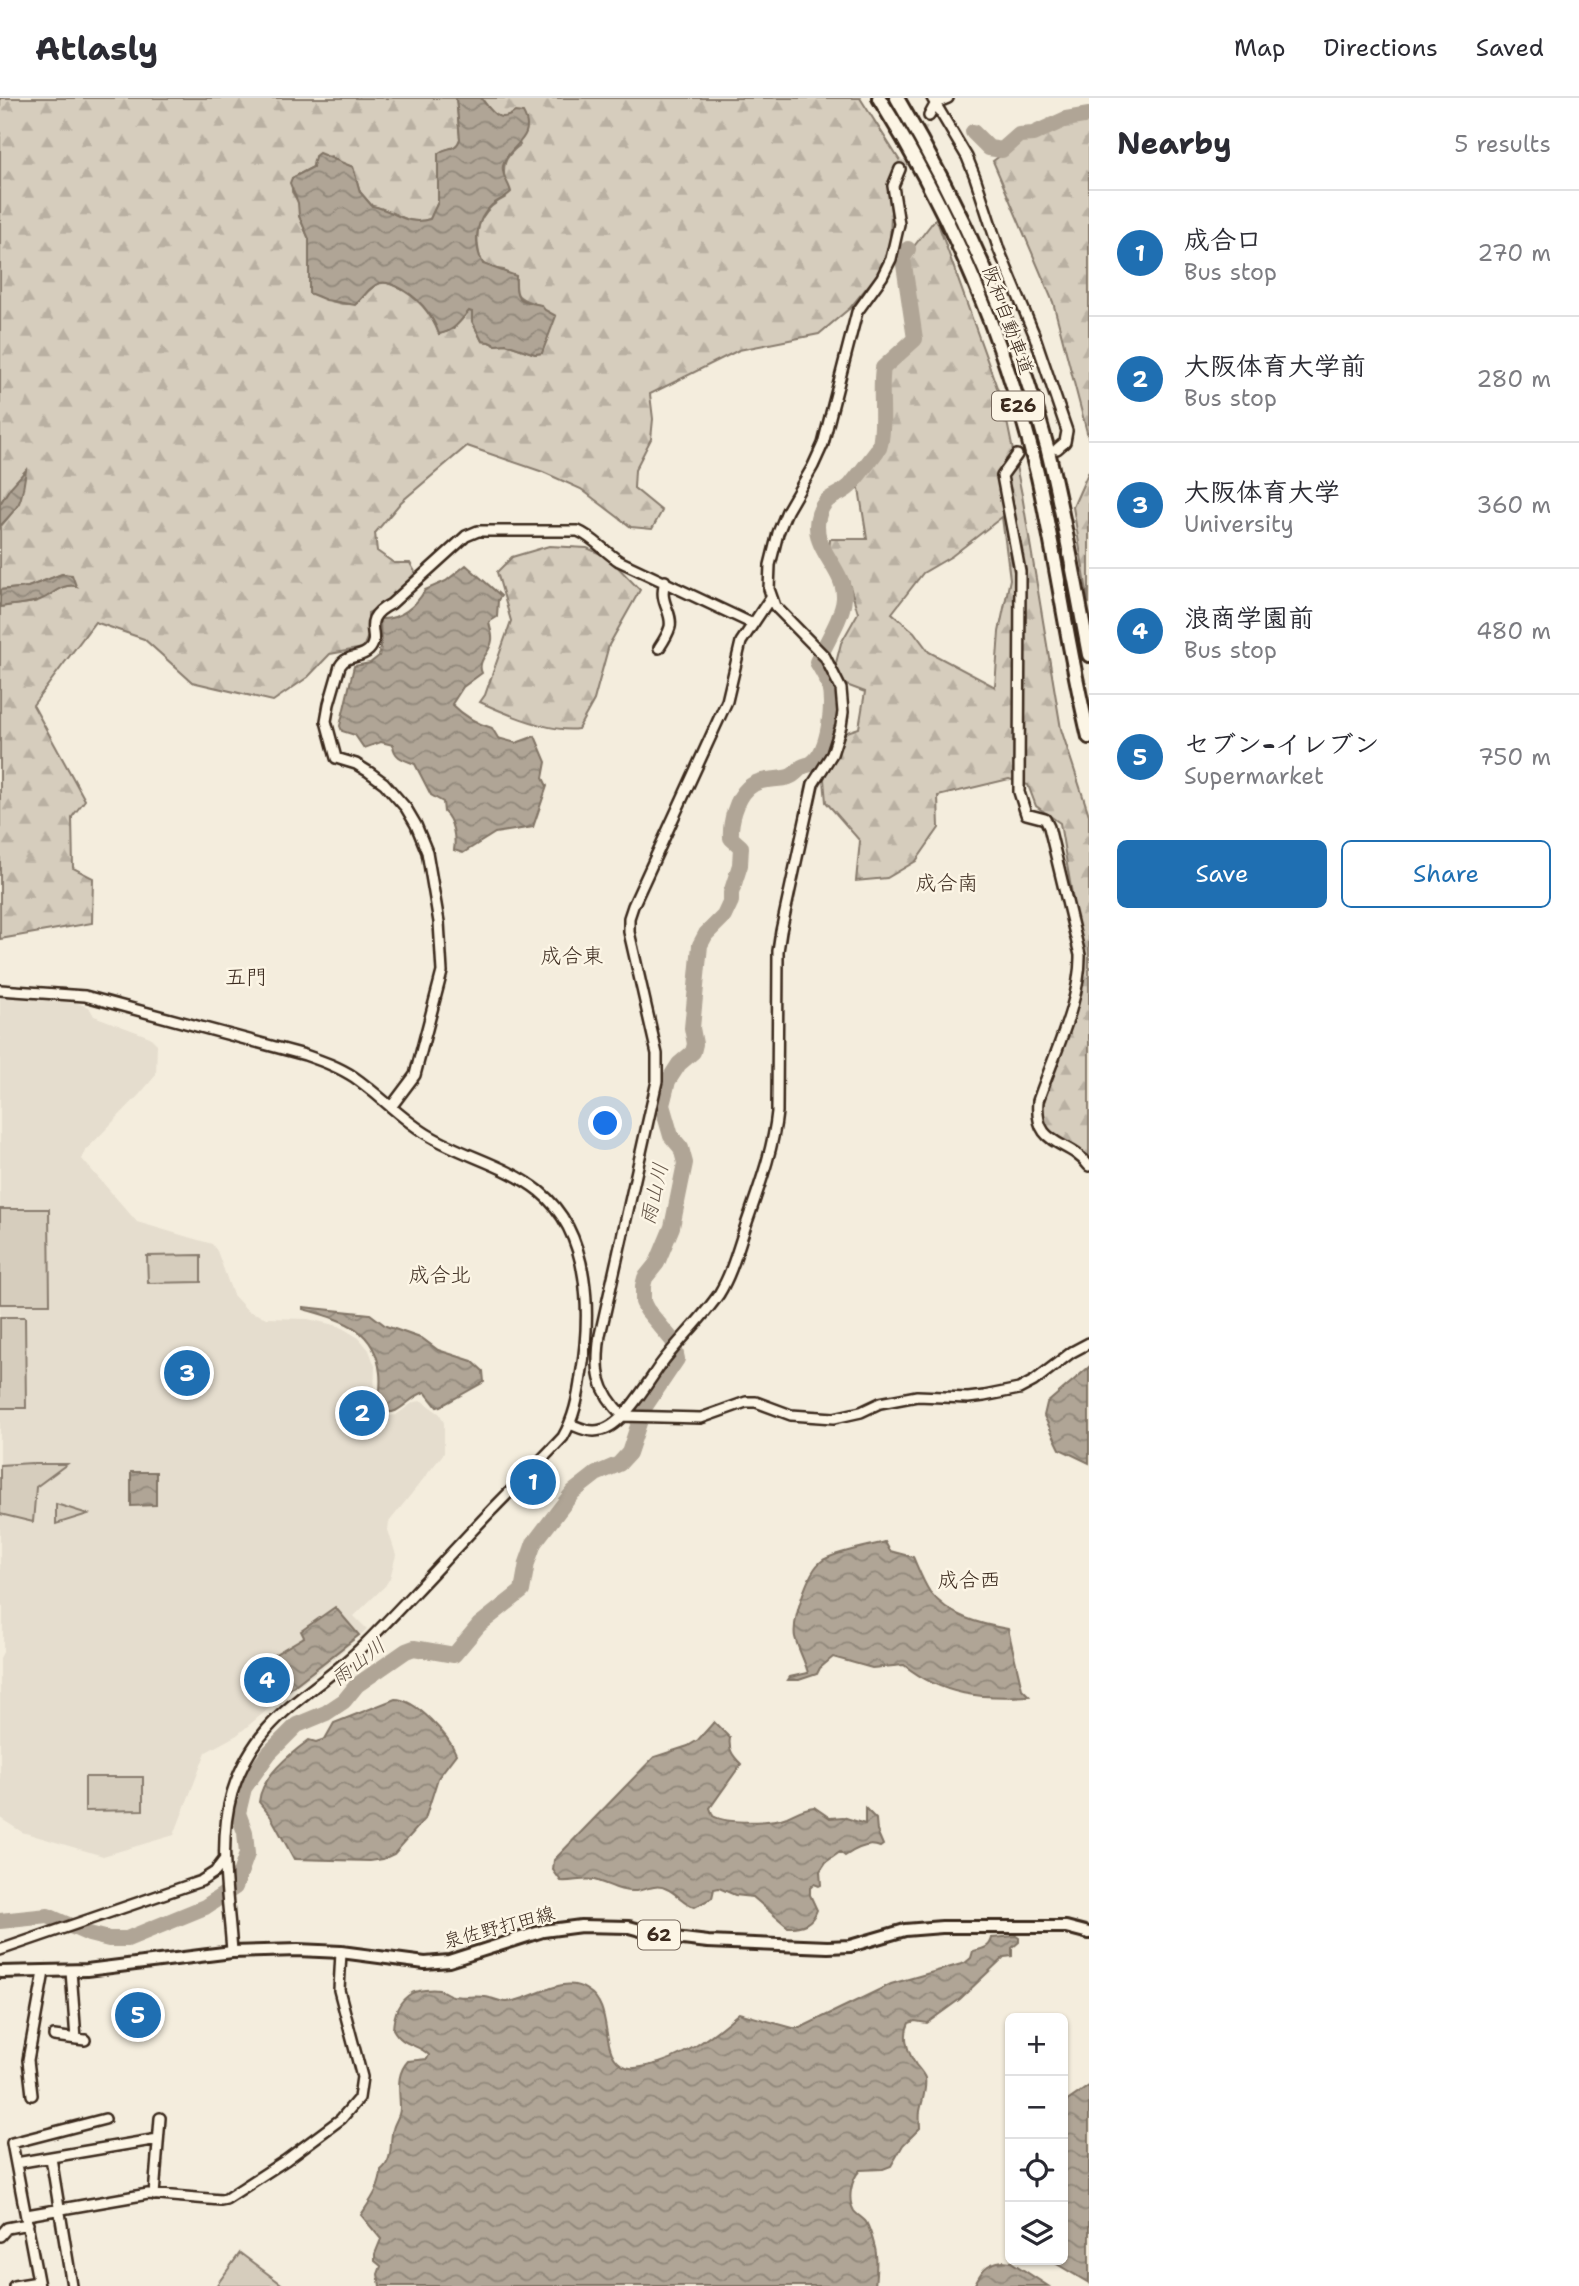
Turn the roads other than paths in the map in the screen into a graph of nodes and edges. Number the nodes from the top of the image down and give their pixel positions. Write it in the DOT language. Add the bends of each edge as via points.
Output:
graph roads {
  1 [pos="878,98"];
  2 [pos="897,98"];
  3 [pos="948,98"];
  4 [pos="934,101"];
  5 [pos="929,116"];
  6 [pos="900,169"];
  7 [pos="1057,449"];
  8 [pos="1017,455"];
  9 [pos="665,581"];
  10 [pos="771,597"];
  11 [pos="753,624"];
  12 [pos="659,648"];
  13 [pos="1089,655"];
  14 [pos="1089,737"];
  15 [pos="0,990"];
  16 [pos="391,1107"];
  17 [pos="1089,1166"];
  18 [pos="1089,1343"];
  19 [pos="622,1416"];
  20 [pos="570,1424"];
  21 [pos="224,1860"];
  22 [pos="1089,1933"];
  23 [pos="0,1950"];
  24 [pos="232,1952"];
  25 [pos="341,1952"];
  26 [pos="71,1971"];
  27 [pos="0,1972"];
  28 [pos="44,1972"];
  29 [pos="54,2036"];
  30 [pos="32,2095"];
  31 [pos="105,2119"];
  32 [pos="160,2119"];
  33 [pos="158,2139"];
  34 [pos="51,2158"];
  35 [pos="16,2163"];
  36 [pos="154,2195"];
  37 [pos="59,2209"];
  38 [pos="28,2220"];
  39 [pos="0,2236"];
  40 [pos="39,2284"];
  41 [pos="14,2286"];
  42 [pos="72,2286"];
  1 -- 14 [label="highway, 阪和自動車道 / E26" via="931,188 1002,354 1038,476"];
  2 -- 13 [label="highway, 阪和自動車道 / E26" via="968,230 1029,387 1050,461"];
  3 -- 4 [label="street"];
  4 -- 5 [label="street"];
  4 -- 7 [label="street" via="967,157 1034,334 1067,431 1065,442"];
  6 -- 10 [label="street" via="893,186 899,223 891,259 857,312 822,444 778,533 770,565"];
  8 -- 17 [label="street" via="1002,476 1020,570 1019,792 1026,814 1045,819 1049,827 1081,974 1038,1101 1037,1117 1055,1143 1082,1156"];
  9 -- 11 [label="street"];
  9 -- 12 [label="street" via="662,597 670,629"];
  9 -- 16 [label="street" via="619,561 578,531 478,531 466,536 391,604 377,611 370,649 344,660 326,721 336,758 356,764 384,783 411,816 427,852 439,922 442,972 415,1075"];
  10 -- 11 [label="street"];
  10 -- 19 [label="street" via="783,616 825,657 841,689 843,712 832,754 813,784 781,931 775,1136 721,1290"];
  11 -- 19 [label="street" via="741,642 727,701 629,918 657,1054 657,1081 597,1353 600,1384"];
  15 -- 16 [label="street" via="82,996 305,1055 354,1077"];
  16 -- 20 [label="street" via="428,1135 539,1191 564,1221 582,1266 587,1299 584,1357"];
  18 -- 19 [label="street" via="1019,1389 984,1396 917,1396 834,1418 791,1415 756,1402 701,1418"];
  19 -- 20 [label="street" via="602,1430"];
  20 -- 21 [label="street" via="563,1437 405,1604 351,1657 272,1721 247,1757 232,1794"];
  21 -- 23 [label="street" via="201,1881"];
  21 -- 24 [label="street"];
  22 -- 25 [label="main road, 泉佐野打田線 / 62" via="1066,1927 942,1927 905,1930 850,1946 780,1947 689,1940 604,1925 542,1931 449,1961 425,1963"];
  24 -- 25 [label="main road, 泉佐野打田線 / 62"];
  24 -- 26 [label="main road, 泉佐野打田線 / 62"];
  25 -- 36 [label="street" via="339,1990 362,2077 359,2098 351,2109 226,2199"];
  26 -- 28 [label="main road, 泉佐野打田線 / 62"];
  26 -- 29 [label="street" via="80,2039"];
  27 -- 28 [label="main road, 泉佐野打田線 / 62"];
  28 -- 30 [label="street" via="28,2060"];
  31 -- 35 [label="street" via="12,2143"];
  32 -- 33 [label="street"];
  33 -- 34 [label="street"];
  33 -- 36 [label="street"];
  34 -- 35 [label="street"];
  34 -- 37 [label="street"];
  35 -- 38 [label="street"];
  36 -- 37 [label="street"];
  37 -- 38 [label="street"];
  37 -- 42 [label="street"];
  38 -- 39 [label="street"];
  38 -- 40 [label="street"];
  40 -- 41 [label="street"];
}
